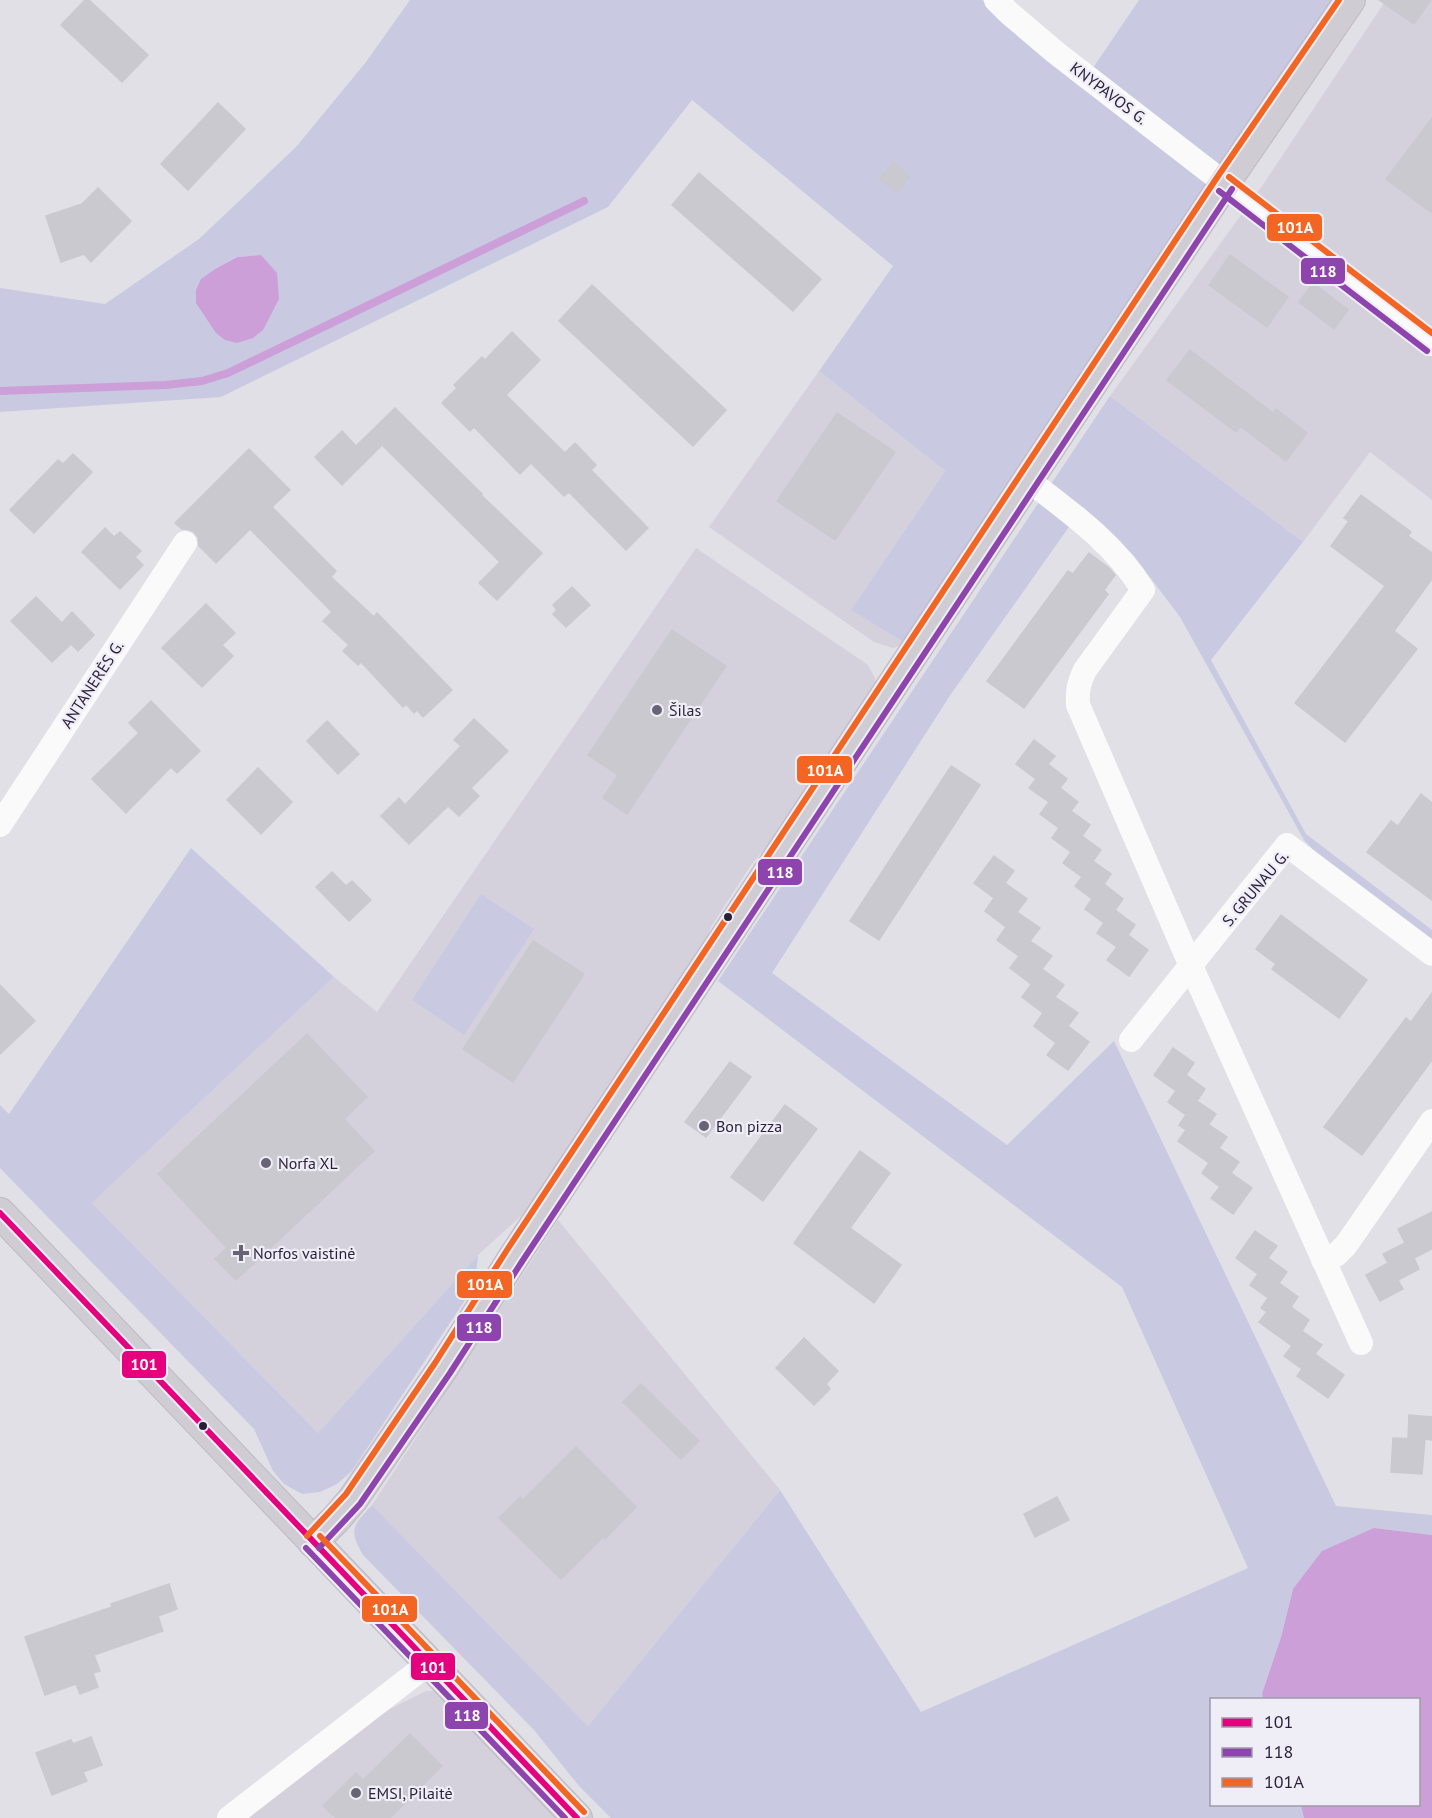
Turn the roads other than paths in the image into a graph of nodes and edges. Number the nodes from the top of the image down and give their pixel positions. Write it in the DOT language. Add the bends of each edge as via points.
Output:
graph roads {
  1 [pos="996,0"];
  2 [pos="1350,0"];
  3 [pos="1224,184"];
  4 [pos="1432,344"];
  5 [pos="1028,480"];
  6 [pos="185,543"];
  7 [pos="0,825"];
  8 [pos="1432,954"];
  9 [pos="1191,966"];
  10 [pos="1131,1040"];
  11 [pos="1432,1121"];
  12 [pos="0,1213"];
  13 [pos="1323,1260"];
  14 [pos="1361,1343"];
  15 [pos="313,1542"];
  16 [pos="429,1663"];
  17 [pos="229,1818"];
  18 [pos="578,1818"];
  1 -- 3 [label="street, KNYPAVOS G." via="1055,52"];
  2 -- 3 [label="main road"];
  3 -- 4 [label="street, KNYPAVOS G."];
  3 -- 5 [label="main road"];
  5 -- 9 [label="street" via="1095,534 1121,559 1143,590 1085,670 1079,681 1078,705"];
  5 -- 15 [label="main road" via="442,1368 353,1499"];
  6 -- 7 [label="street, ANTANERĖS G."];
  8 -- 9 [label="street, S. GRUNAU G." via="1287,845"];
  9 -- 10 [label="street, S. GRUNAU G."];
  9 -- 13 [label="street"];
  11 -- 13 [label="street" via="1346,1245"];
  12 -- 15 [label="main road"];
  13 -- 14 [label="street"];
  15 -- 16 [label="main road"];
  16 -- 17 [label="street"];
  16 -- 18 [label="main road"];
}
